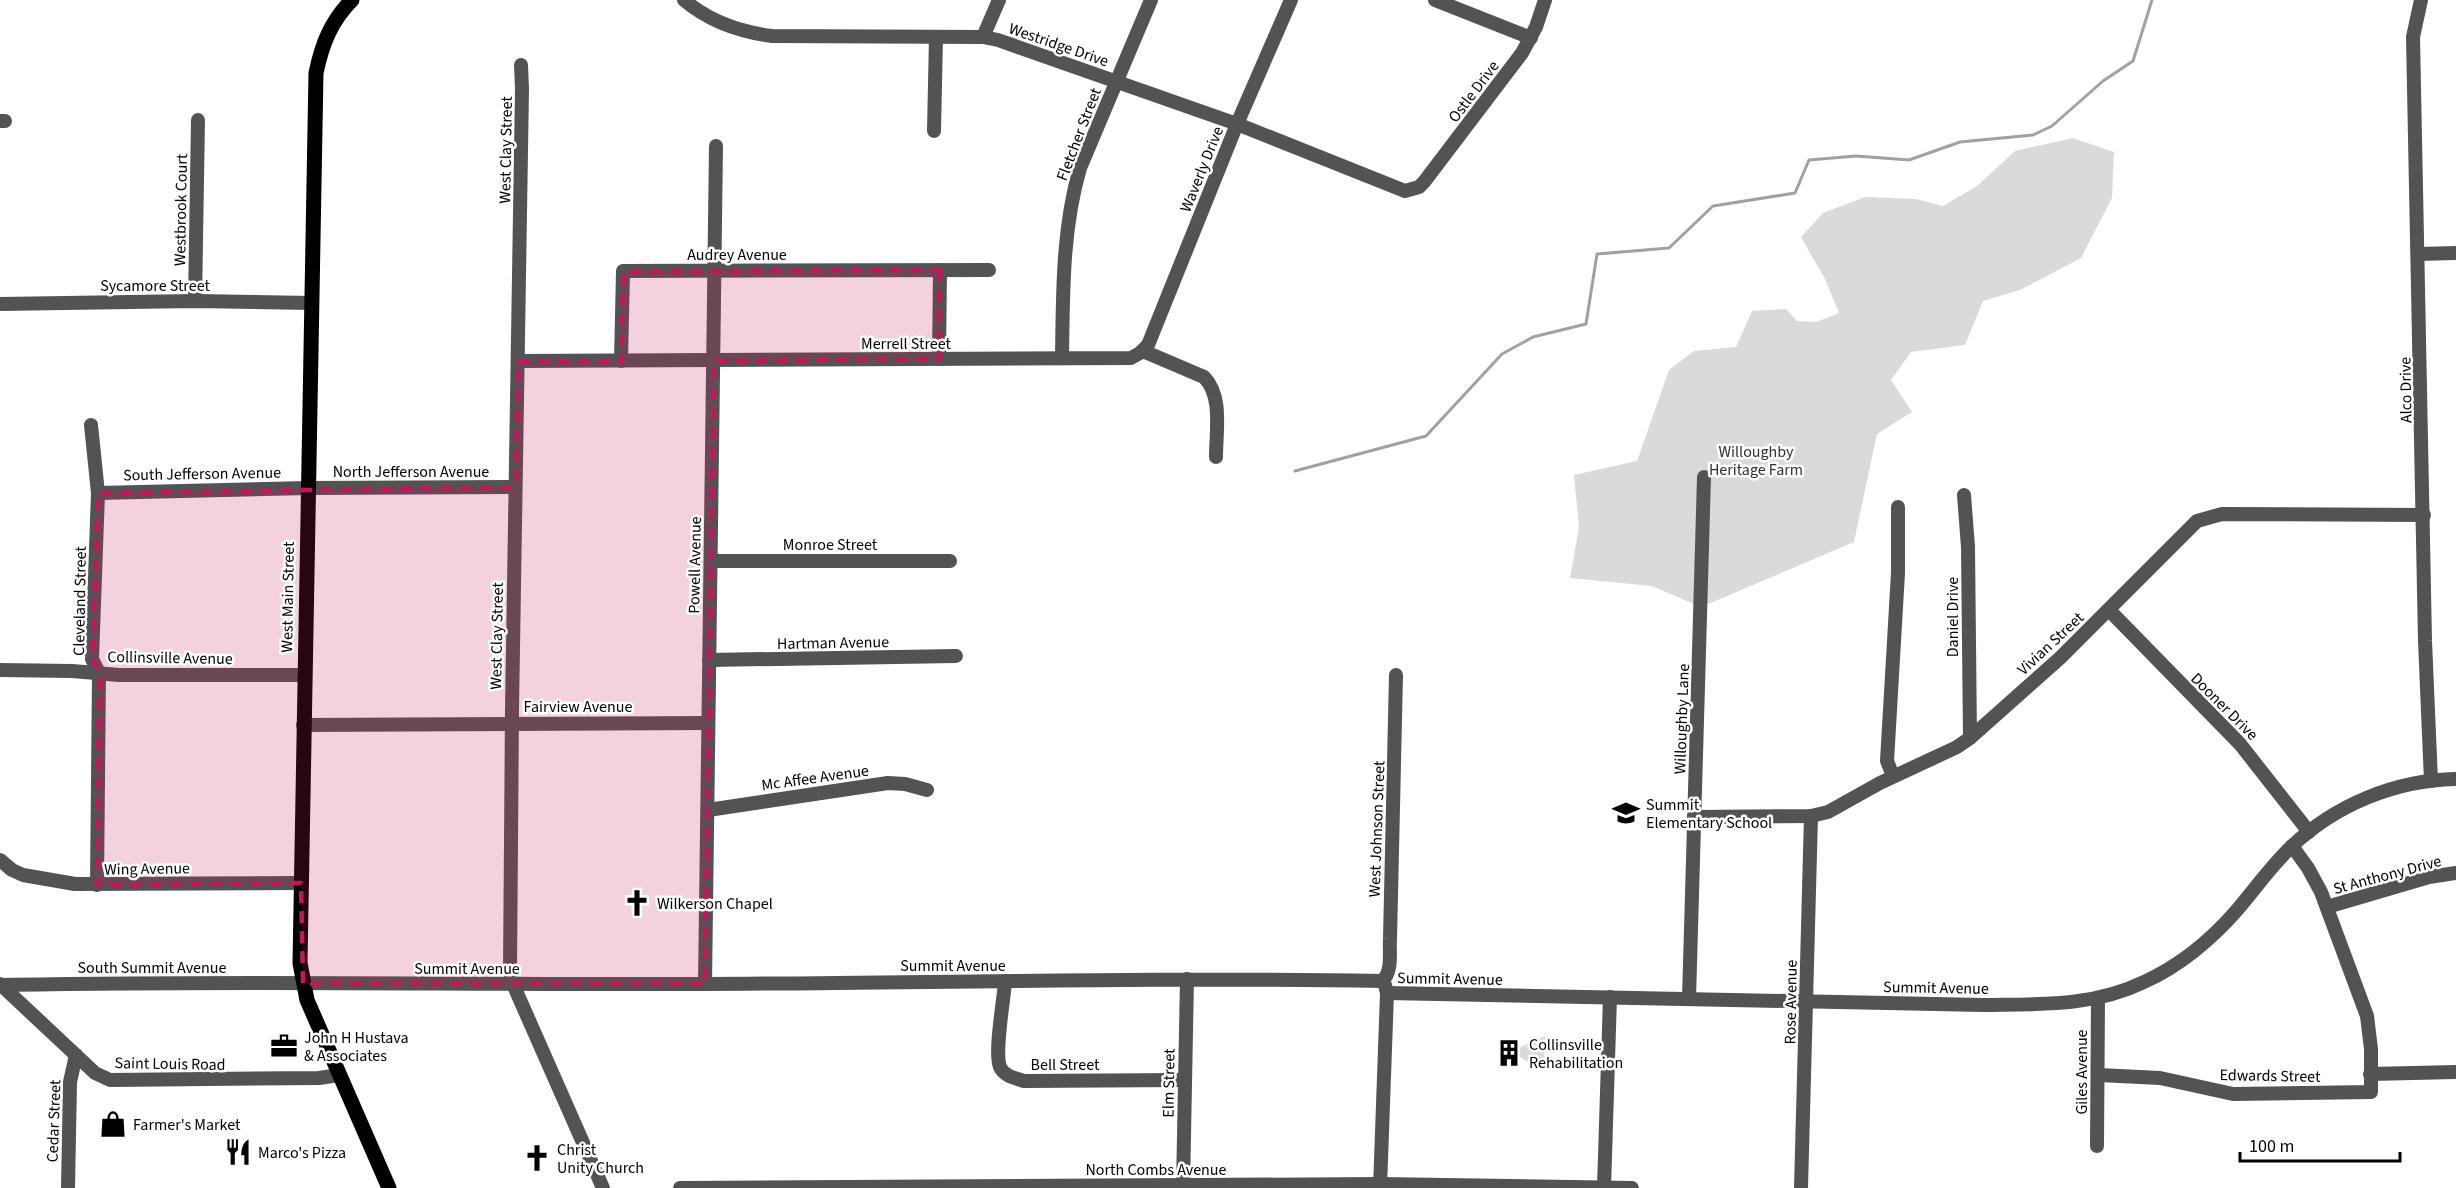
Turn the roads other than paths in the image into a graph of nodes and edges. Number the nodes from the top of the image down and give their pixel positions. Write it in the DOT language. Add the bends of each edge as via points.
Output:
graph roads {
  1 [pos="352,0"];
  2 [pos="684,0"];
  3 [pos="999,0"];
  4 [pos="1151,0"];
  5 [pos="1291,0"];
  6 [pos="1436,0"];
  7 [pos="1545,0"];
  8 [pos="2421,0"];
  9 [pos="936,37"];
  10 [pos="983,37"];
  11 [pos="1531,38"];
  12 [pos="521,65"];
  13 [pos="1116,81"];
  14 [pos="198,120"];
  15 [pos="1237,124"];
  16 [pos="934,131"];
  17 [pos="716,146"];
  18 [pos="1411,190"];
  19 [pos="2456,253"];
  20 [pos="2418,254"];
  21 [pos="940,270"];
  22 [pos="989,270"];
  23 [pos="715,271"];
  24 [pos="195,301"];
  25 [pos="311,303"];
  26 [pos="0,304"];
  27 [pos="1143,351"];
  28 [pos="1062,358"];
  29 [pos="939,359"];
  30 [pos="714,360"];
  31 [pos="518,361"];
  32 [pos="621,361"];
  33 [pos="91,425"];
  34 [pos="1216,456"];
  35 [pos="1704,477"];
  36 [pos="515,487"];
  37 [pos="308,488"];
  38 [pos="98,493"];
  39 [pos="1964,495"];
  40 [pos="1898,507"];
  41 [pos="2424,515"];
  42 [pos="711,561"];
  43 [pos="950,561"];
  44 [pos="2109,610"];
  45 [pos="956,656"];
  46 [pos="709,660"];
  47 [pos="0,670"];
  48 [pos="99,673"];
  49 [pos="304,675"];
  50 [pos="1395,675"];
  51 [pos="511,723"];
  52 [pos="708,723"];
  53 [pos="303,725"];
  54 [pos="1970,738"];
  55 [pos="1893,776"];
  56 [pos="2456,779"];
  57 [pos="2431,781"];
  58 [pos="927,790"];
  59 [pos="708,810"];
  60 [pos="1811,816"];
  61 [pos="1694,818"];
  62 [pos="2309,832"];
  63 [pos="2292,846"];
  64 [pos="0,860"];
  65 [pos="2456,873"];
  66 [pos="301,883"];
  67 [pos="97,885"];
  68 [pos="2327,907"];
  69 [pos="1187,979"];
  70 [pos="1005,981"];
  71 [pos="303,984"];
  72 [pos="513,984"];
  73 [pos="705,984"];
  74 [pos="0,985"];
  75 [pos="1385,987"];
  76 [pos="1610,997"];
  77 [pos="2098,998"];
  78 [pos="1689,999"];
  79 [pos="1807,1001"];
  80 [pos="76,1055"];
  81 [pos="2456,1072"];
  82 [pos="2370,1074"];
  83 [pos="339,1075"];
  84 [pos="2098,1075"];
  85 [pos="1184,1080"];
  86 [pos="2097,1146"];
  87 [pos="1380,1186"];
  88 [pos="988,1187"];
  89 [pos="1183,1187"];
  90 [pos="68,1188"];
  91 [pos="389,1188"];
  92 [pos="603,1188"];
  93 [pos="680,1188"];
  94 [pos="1604,1188"];
  95 [pos="1632,1188"];
  96 [pos="1801,1188"];
  1 -- 25 [label="main road, West Main Street" via="325,38 316,73"];
  2 -- 9 [label="street, Westridge Drive" via="720,23 753,34"];
  3 -- 10 [label="street"];
  4 -- 13 [label="street, Fletcher Street"];
  5 -- 15 [label="street, Waverly Drive"];
  6 -- 11 [label="street"];
  7 -- 11 [label="street, Ostle Drive"];
  8 -- 20 [label="street, Alco Drive" via="2413,37"];
  9 -- 10 [label="street, Westridge Drive"];
  9 -- 16 [label="street"];
  10 -- 13 [label="street, Westridge Drive" via="1008,42"];
  11 -- 18 [label="street, Ostle Drive" via="1424,182"];
  12 -- 31 [label="street, West Clay Street"];
  13 -- 15 [label="street, Westridge Drive"];
  13 -- 28 [label="street, Fletcher Street" via="1080,168 1067,218"];
  14 -- 24 [label="street, Westbrook Court"];
  15 -- 18 [label="street, Westridge Drive" via="1379,182"];
  15 -- 27 [label="street, Waverly Drive"];
  17 -- 23 [label="street, Powell Avenue"];
  19 -- 20 [label="street"];
  20 -- 41 [label="street, Alco Drive"];
  21 -- 22 [label="street, Audrey Avenue"];
  21 -- 23 [label="street, Audrey Avenue"];
  21 -- 29 [label="street"];
  23 -- 30 [label="street, Powell Avenue"];
  23 -- 32 [label="street, Audrey Avenue" via="623,271"];
  24 -- 25 [label="street, Sycamore Street"];
  24 -- 26 [label="street, Sycamore Street"];
  25 -- 37 [label="main road, West Main Street"];
  27 -- 28 [label="street, Merrell Street" via="1131,358"];
  27 -- 34 [label="street" via="1204,377 1210,384 1216,397"];
  28 -- 29 [label="street, Merrell Street"];
  29 -- 30 [label="street, Merrell Street"];
  30 -- 32 [label="street, Merrell Street"];
  30 -- 42 [label="street, Powell Avenue"];
  31 -- 32 [label="street, Merrell Street"];
  31 -- 36 [label="street, West Clay Street"];
  33 -- 38 [label="street, Cleveland Street"];
  35 -- 61 [label="street, Willoughby Lane"];
  36 -- 37 [label="street, North Jefferson Avenue"];
  36 -- 51 [label="street, West Clay Street"];
  37 -- 38 [label="street, South Jefferson Avenue"];
  37 -- 49 [label="main road, West Main Street"];
  38 -- 48 [label="street, Cleveland Street" via="92,659"];
  39 -- 54 [label="street, Daniel Drive"];
  40 -- 55 [label="street" via="1887,761"];
  41 -- 44 [label="street, Vivian Street" via="2209,516 2196,521"];
  41 -- 57 [label="street, Alco Drive"];
  42 -- 43 [label="street, Monroe Street"];
  42 -- 46 [label="street, Powell Avenue"];
  44 -- 54 [label="street, Vivian Street"];
  44 -- 62 [label="street, Dooner Drive" via="2240,744"];
  45 -- 46 [label="street, Hartman Avenue"];
  46 -- 52 [label="street, Powell Avenue"];
  47 -- 48 [label="street, Collinsville Avenue"];
  48 -- 49 [label="street, Collinsville Avenue"];
  48 -- 67 [label="street, Cleveland Street"];
  49 -- 53 [label="main road, West Main Street"];
  50 -- 75 [label="street, West Johnson Street"];
  51 -- 52 [label="street, Fairview Avenue"];
  51 -- 53 [label="street, Fairview Avenue"];
  51 -- 72 [label="street, West Clay Street" via="508,929"];
  52 -- 59 [label="street, Powell Avenue"];
  53 -- 66 [label="main road, West Main Street"];
  54 -- 55 [label="street, Vivian Street"];
  55 -- 60 [label="street, Vivian Street" via="1828,812"];
  56 -- 57 [label="street, Summit Avenue"];
  57 -- 62 [label="street, Summit Avenue" via="2378,794"];
  58 -- 59 [label="street, Mc Affee Avenue" via="888,783"];
  59 -- 73 [label="street, Powell Avenue"];
  60 -- 61 [label="street, Vivian Street"];
  60 -- 79 [label="street, Rose Avenue"];
  61 -- 78 [label="street, Willoughby Lane"];
  62 -- 63 [label="street, Summit Avenue"];
  63 -- 68 [label="street"];
  63 -- 77 [label="street, Summit Avenue" via="2235,912 2183,959 2144,982"];
  64 -- 67 [label="street, Wing Avenue" via="23,875"];
  65 -- 68 [label="street, St Anthony Drive" via="2429,877"];
  66 -- 67 [label="street, Wing Avenue"];
  66 -- 71 [label="main road, West Main Street"];
  68 -- 82 [label="street" via="2367,1016"];
  69 -- 70 [label="street, Summit Avenue"];
  69 -- 75 [label="street, Summit Avenue"];
  69 -- 85 [label="street, Elm Street"];
  70 -- 73 [label="street, Summit Avenue"];
  70 -- 85 [label="street, Bell Street" via="999,1049 1000,1067 1010,1077 1024,1081"];
  71 -- 72 [label="street, Summit Avenue"];
  71 -- 74 [label="street, South Summit Avenue"];
  71 -- 83 [label="main road, West Main Street"];
  72 -- 73 [label="street, Summit Avenue"];
  72 -- 92 [label="street, West Clay Street"];
  74 -- 80 [label="street, Saint Louis Road"];
  75 -- 76 [label="street, Summit Avenue"];
  75 -- 87 [label="street, West Johnson Street"];
  76 -- 78 [label="street, Summit Avenue"];
  76 -- 94 [label="street"];
  77 -- 79 [label="street, Summit Avenue" via="2057,1004 1983,1005"];
  77 -- 84 [label="street, Giles Avenue"];
  78 -- 79 [label="street, Summit Avenue"];
  79 -- 96 [label="street, Rose Avenue"];
  80 -- 83 [label="street, Saint Louis Road" via="95,1073 110,1080"];
  80 -- 90 [label="street, Cedar Street" via="70,1082"];
  81 -- 82 [label="street"];
  82 -- 84 [label="street, Edwards Street" via="2371,1092 2233,1094 2160,1078"];
  83 -- 91 [label="main road, West Main Street"];
  84 -- 86 [label="street, Giles Avenue"];
  85 -- 89 [label="street, Elm Street"];
  87 -- 89 [label="street, North Combs Avenue"];
  87 -- 94 [label="street, North Combs Avenue"];
  88 -- 89 [label="street, North Combs Avenue"];
  88 -- 93 [label="street, North Combs Avenue"];
  94 -- 95 [label="street, North Combs Avenue"];
}
